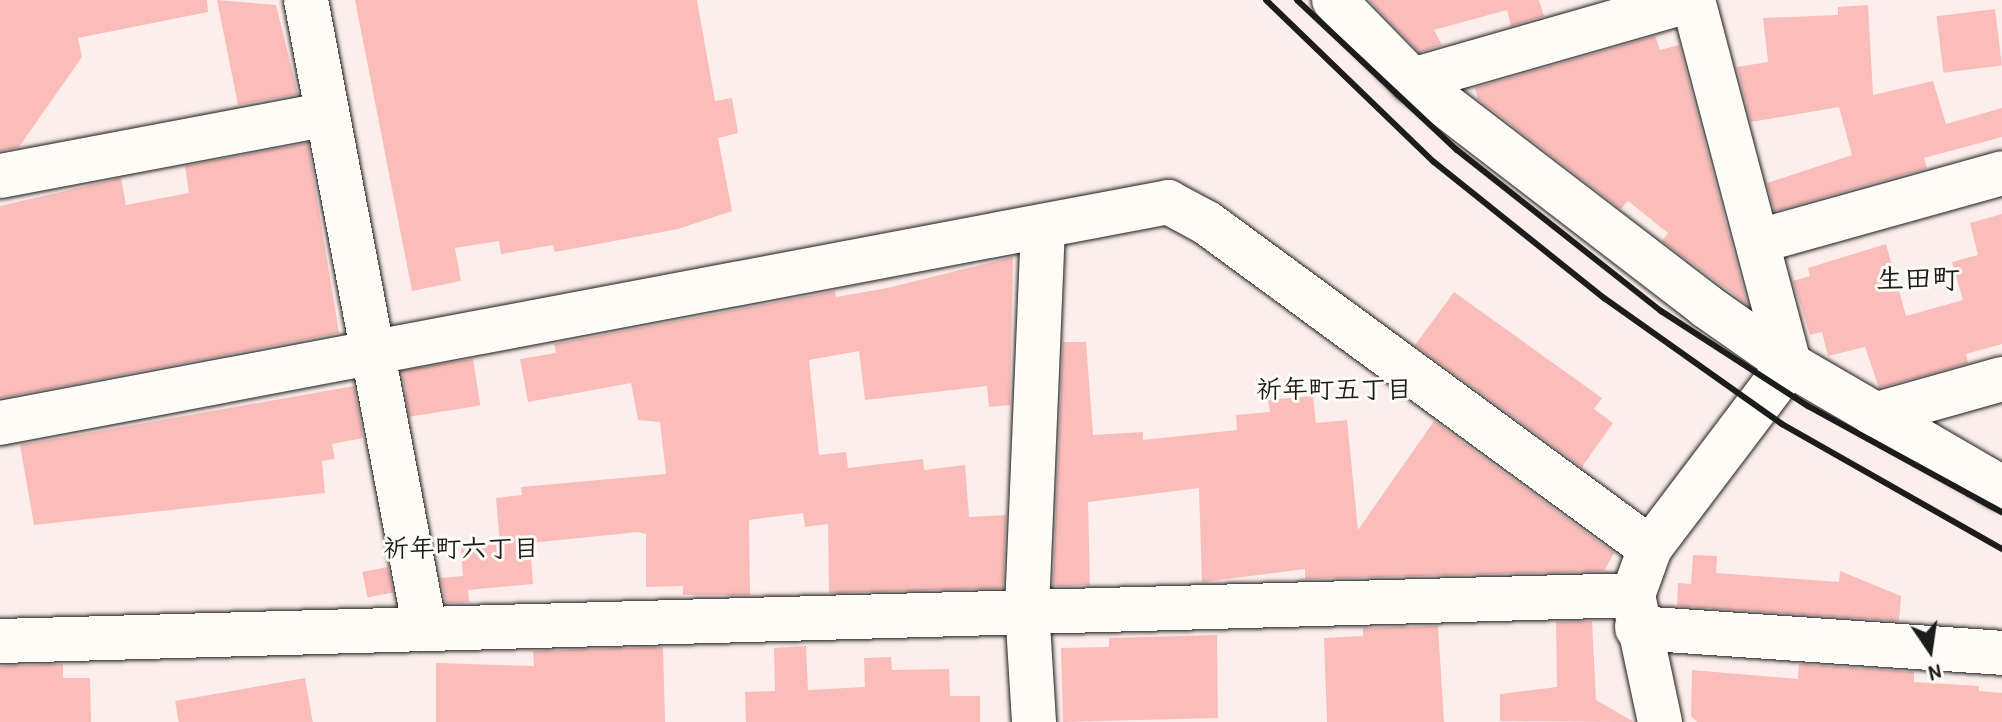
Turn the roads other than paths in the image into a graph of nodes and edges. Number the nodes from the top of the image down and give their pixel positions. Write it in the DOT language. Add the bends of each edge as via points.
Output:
graph roads {
  1 [pos="306,0"];
  2 [pos="1334,0"];
  3 [pos="1692,0"];
  4 [pos="1412,80"];
  5 [pos="327,114"];
  6 [pos="2002,173"];
  7 [pos="0,176"];
  8 [pos="1043,226"];
  9 [pos="1759,241"];
  10 [pos="373,351"];
  11 [pos="1789,364"];
  12 [pos="2002,379"];
  13 [pos="1874,415"];
  14 [pos="0,423"];
  15 [pos="2002,488"];
  16 [pos="1650,548"];
  17 [pos="1027,609"];
  18 [pos="1635,611"];
  19 [pos="425,629"];
  20 [pos="0,641"];
  21 [pos="2002,653"];
  22 [pos="1034,722"];
  23 [pos="1660,722"];
  1 -- 5 [label="street"];
  2 -- 4 [label="street"];
  3 -- 4 [label="street"];
  3 -- 9 [label="street"];
  4 -- 11 [label="street"];
  5 -- 7 [label="street"];
  5 -- 10 [label="street"];
  6 -- 9 [label="street"];
  8 -- 10 [label="street"];
  8 -- 16 [label="street" via="1168,202 1207,223"];
  8 -- 17 [label="street"];
  9 -- 11 [label="street"];
  10 -- 14 [label="street"];
  10 -- 19 [label="street"];
  11 -- 13 [label="street"];
  11 -- 16 [label="street"];
  12 -- 13 [label="street"];
  13 -- 15 [label="street"];
  16 -- 18 [label="street"];
  17 -- 18 [label="street"];
  17 -- 19 [label="street"];
  17 -- 22 [label="street"];
  18 -- 21 [label="street"];
  18 -- 23 [label="street"];
  19 -- 20 [label="street"];
}
